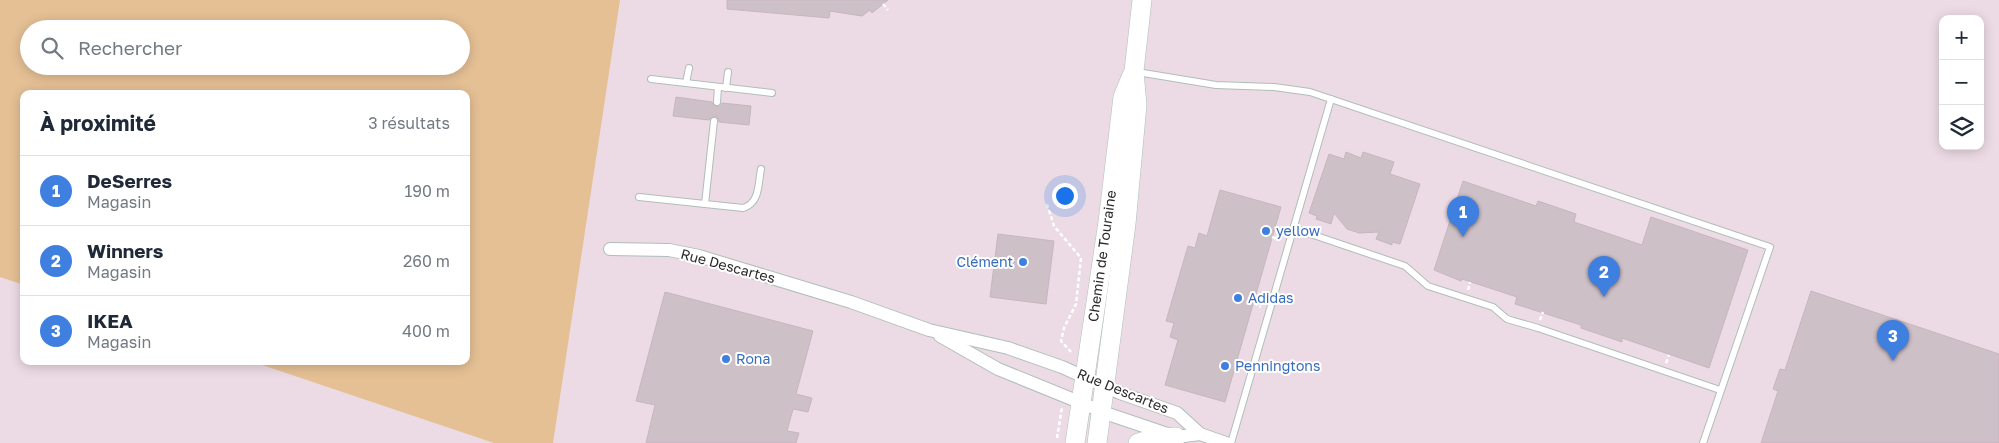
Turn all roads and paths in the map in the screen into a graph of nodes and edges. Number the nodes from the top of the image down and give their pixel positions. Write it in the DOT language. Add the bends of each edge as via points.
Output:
graph roads {
  1 [pos="1142,0"];
  2 [pos="883,4"];
  3 [pos="888,10"];
  4 [pos="688,68"];
  5 [pos="1134,71"];
  6 [pos="728,72"];
  7 [pos="651,79"];
  8 [pos="686,83"];
  9 [pos="722,87"];
  10 [pos="772,93"];
  11 [pos="1331,99"];
  12 [pos="717,102"];
  13 [pos="714,121"];
  14 [pos="761,169"];
  15 [pos="639,197"];
  16 [pos="705,204"];
  17 [pos="1047,204"];
  18 [pos="1293,228"];
  19 [pos="610,249"];
  20 [pos="929,330"];
  21 [pos="1071,352"];
  22 [pos="1084,377"];
  23 [pos="1104,386"];
  24 [pos="1720,390"];
  25 [pos="1081,403"];
  26 [pos="1101,411"];
  27 [pos="1200,434"];
  28 [pos="1176,437"];
  29 [pos="1075,443"];
  30 [pos="1097,443"];
  31 [pos="1138,443"];
  32 [pos="1226,443"];
  33 [pos="1231,443"];
  34 [pos="1703,443"];
  1 -- 5 [label="street, Chemin de Touraine"];
  2 -- 3 [label="path"];
  4 -- 8 [label="lane"];
  5 -- 11 [label="lane" via="1216,85 1310,92"];
  5 -- 22 [label="street, Chemin de Touraine" via="1123,97"];
  5 -- 23 [label="street, Chemin de Touraine" via="1137,105 1126,224"];
  6 -- 9 [label="lane"];
  7 -- 8 [label="lane"];
  8 -- 9 [label="lane"];
  9 -- 10 [label="lane"];
  9 -- 12 [label="lane"];
  11 -- 18 [label="lane"];
  11 -- 24 [label="lane" via="1770,247"];
  13 -- 16 [label="lane"];
  14 -- 16 [label="lane" via="756,199 748,206"];
  15 -- 16 [label="lane"];
  17 -- 21 [label="path" via="1054,226 1081,258 1076,304 1061,341"];
  18 -- 24 [label="lane" via="1405,266 1428,286 1493,307 1507,319"];
  18 -- 33 [label="lane"];
  19 -- 20 [label="street, Rue Descartes" via="669,250 699,256 851,302"];
  20 -- 22 [label="street, Rue Descartes" via="1008,348"];
  20 -- 25 [label="street, Rue Descartes" via="998,369"];
  22 -- 23 [label="street, Rue Descartes"];
  22 -- 25 [label="street, Chemin de Touraine"];
  23 -- 26 [label="street, Chemin de Touraine"];
  23 -- 27 [label="street, Rue Descartes" via="1177,413"];
  24 -- 34 [label="lane"];
  25 -- 26 [label="street, Rue Descartes"];
  25 -- 29 [label="street, Chemin de Touraine"];
  26 -- 28 [label="street, Rue Descartes"];
  26 -- 30 [label="street, Chemin de Touraine"];
  27 -- 28 [label="street, Rue Descartes"];
  27 -- 32 [label="street"];
  28 -- 31 [label="street"];
}
